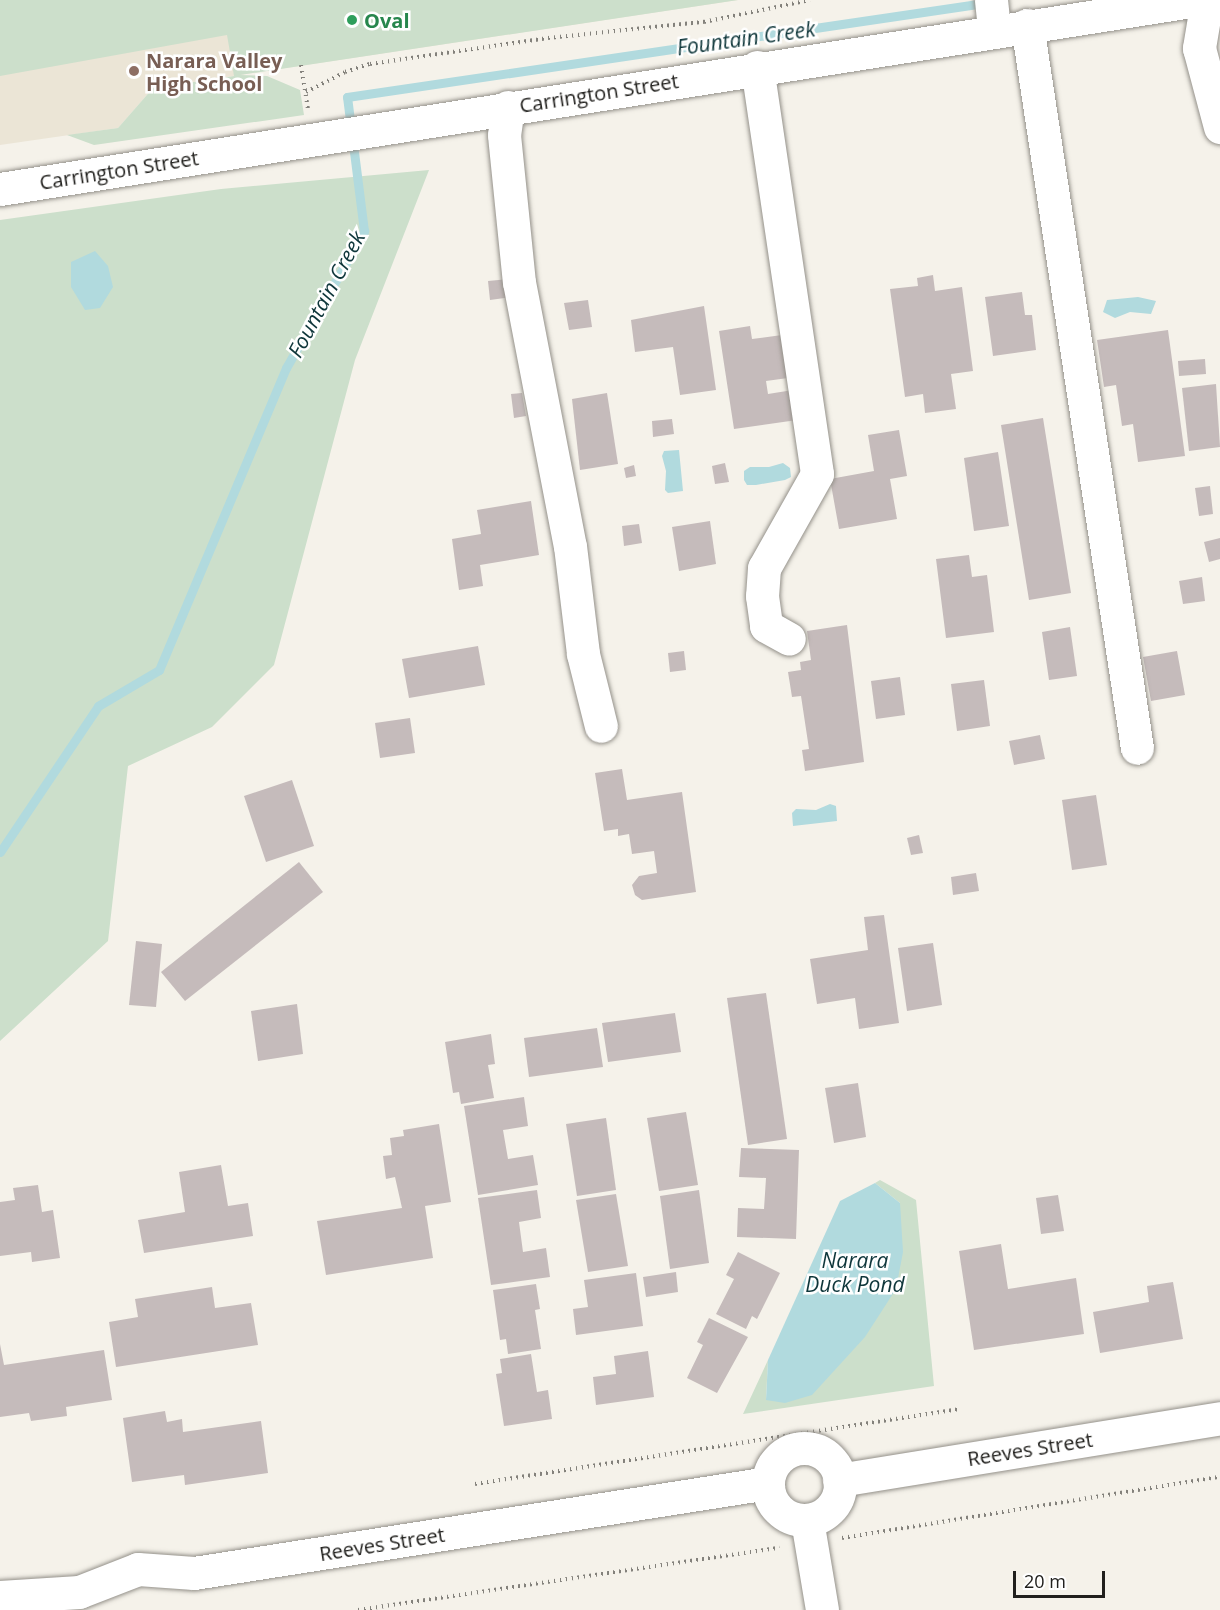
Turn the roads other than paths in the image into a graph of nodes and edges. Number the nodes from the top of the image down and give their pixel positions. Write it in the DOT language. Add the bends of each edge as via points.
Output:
graph roads {
  1 [pos="1198,0"];
  2 [pos="1207,0"];
  3 [pos="993,15"];
  4 [pos="1027,24"];
  5 [pos="765,66"];
  6 [pos="508,107"];
  7 [pos="1220,127"];
  8 [pos="0,189"];
  9 [pos="828,423"];
  10 [pos="789,639"];
  11 [pos="601,726"];
  12 [pos="1137,748"];
  13 [pos="1220,1418"];
  14 [pos="839,1480"];
  15 [pos="768,1483"];
  16 [pos="809,1531"];
  17 [pos="0,1597"];
  18 [pos="822,1610"];
  1 -- 4 [label="street, Carrington Street"];
  2 -- 7 [label="street" via="1199,48"];
  3 -- 4 [label="street, Carrington Street"];
  3 -- 5 [label="street, Carrington Street"];
  4 -- 12 [label="street"];
  5 -- 6 [label="street, Carrington Street"];
  5 -- 9 [label="street"];
  5 -- 10 [label="street" via="817,474 765,568 762,596 766,626"];
  6 -- 8 [label="street, Carrington Street"];
  6 -- 11 [label="street" via="504,135 519,282 568,536 583,654"];
  13 -- 14 [label="street, Reeves Street"];
  14 -- 15 [label="street" via="829,1459 808,1449 796,1449 776,1462"];
  14 -- 16 [label="street" via="835,1502"];
  15 -- 16 [label="street" via="775,1506"];
  15 -- 17 [label="street, Reeves Street" via="194,1573 138,1569 79,1592"];
  16 -- 18 [label="street"];
}
